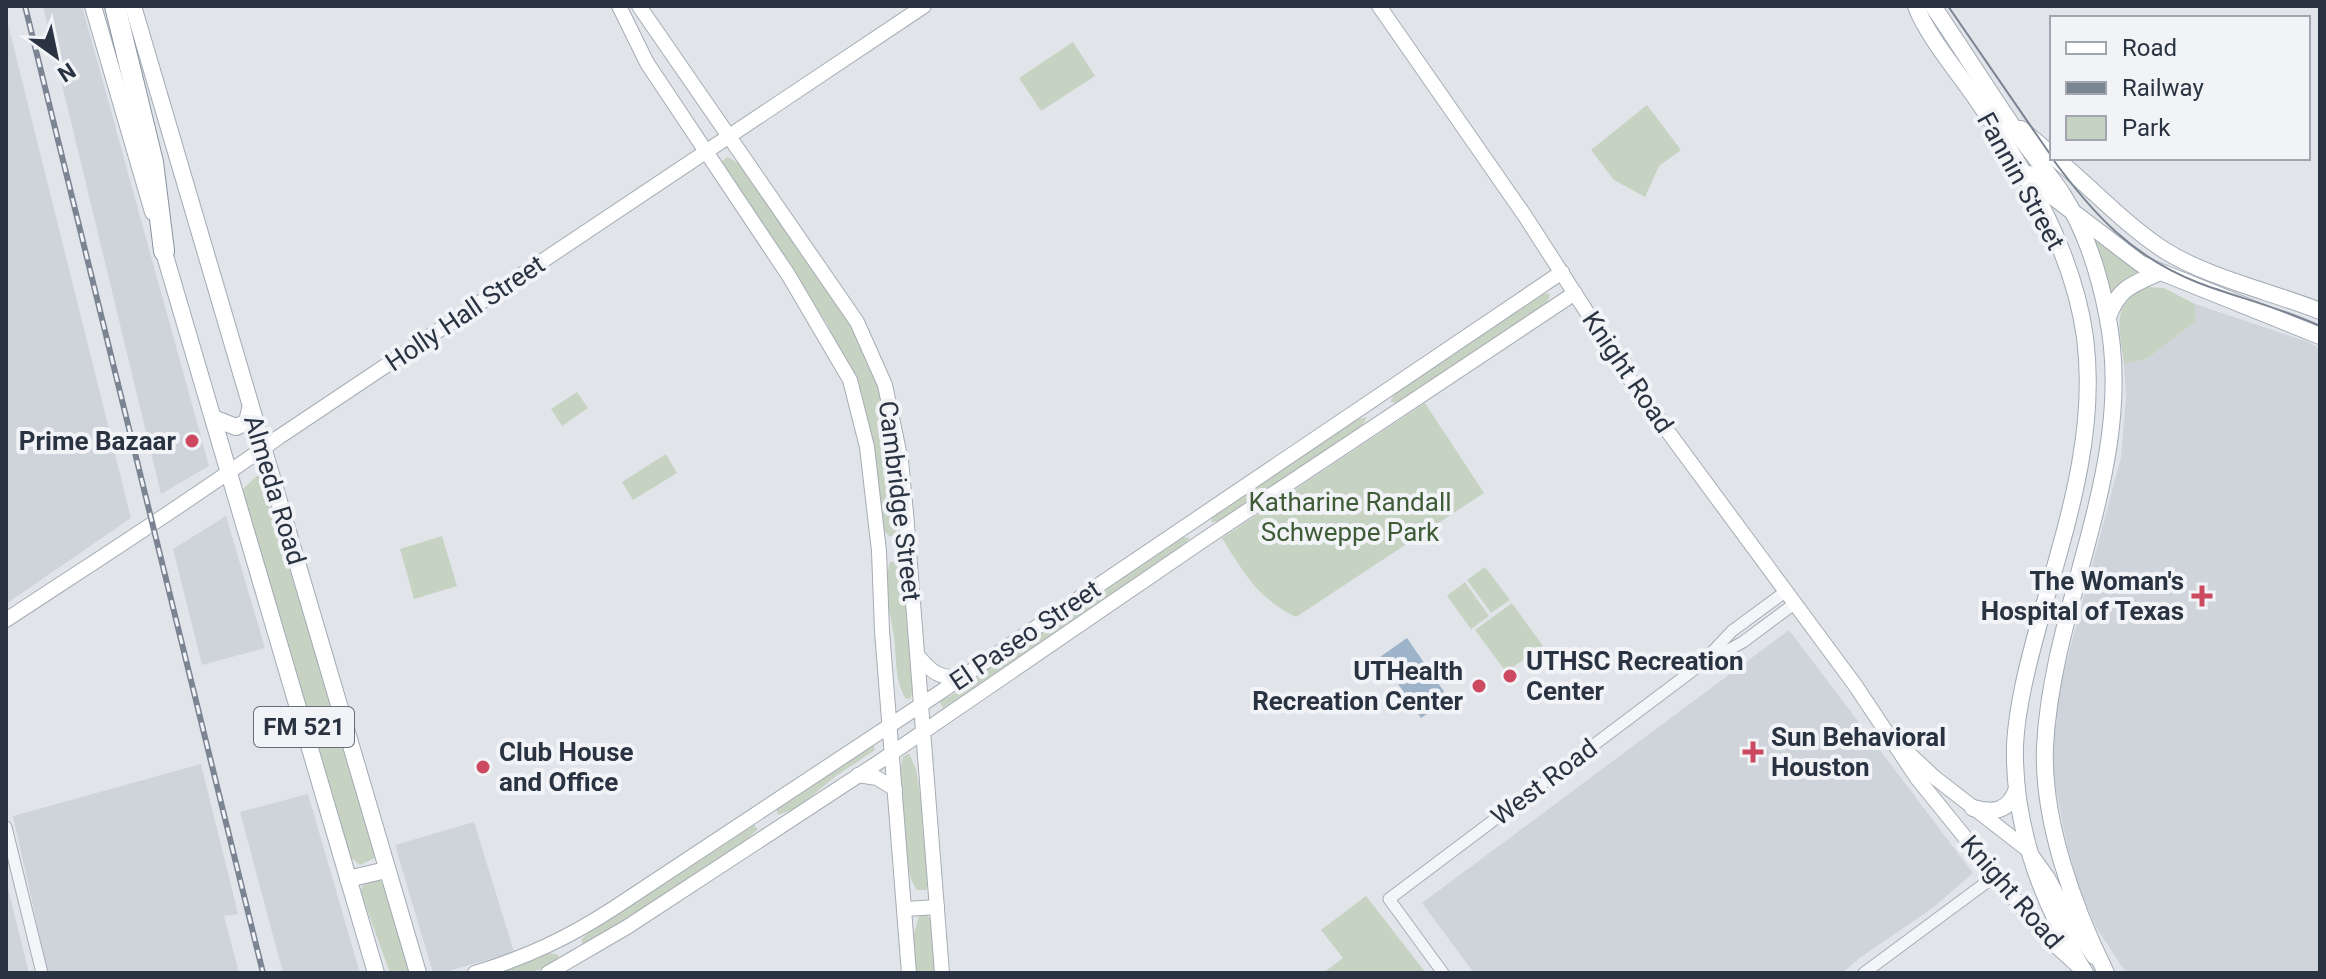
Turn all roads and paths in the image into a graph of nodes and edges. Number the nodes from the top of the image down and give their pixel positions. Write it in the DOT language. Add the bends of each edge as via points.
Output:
graph roads {
  1 [pos="93,6"];
  2 [pos="115,6"];
  3 [pos="133,6"];
  4 [pos="619,6"];
  5 [pos="639,6"];
  6 [pos="924,6"];
  7 [pos="1379,6"];
  8 [pos="1916,6"];
  9 [pos="1933,6"];
  10 [pos="2004,115"];
  11 [pos="731,135"];
  12 [pos="705,152"];
  13 [pos="2050,154"];
  14 [pos="2012,155"];
  15 [pos="2057,160"];
  16 [pos="2074,214"];
  17 [pos="164,251"];
  18 [pos="1562,272"];
  19 [pos="2158,273"];
  20 [pos="1575,293"];
  21 [pos="2320,311"];
  22 [pos="2108,317"];
  23 [pos="2320,336"];
  24 [pos="1369,402"];
  25 [pos="250,409"];
  26 [pos="213,418"];
  27 [pos="1382,421"];
  28 [pos="262,450"];
  29 [pos="229,473"];
  30 [pos="1197,519"];
  31 [pos="1205,539"];
  32 [pos="908,548"];
  33 [pos="879,551"];
  34 [pos="1789,598"];
  35 [pos="6,620"];
  36 [pos="918,656"];
  37 [pos="969,672"];
  38 [pos="921,705"];
  39 [pos="890,726"];
  40 [pos="923,732"];
  41 [pos="1886,732"];
  42 [pos="2015,743"];
  43 [pos="2045,748"];
  44 [pos="893,753"];
  45 [pos="858,775"];
  46 [pos="895,789"];
  47 [pos="2017,789"];
  48 [pos="1973,808"];
  49 [pos="760,813"];
  50 [pos="6,827"];
  51 [pos="772,831"];
  52 [pos="2028,850"];
  53 [pos="386,870"];
  54 [pos="1995,876"];
  55 [pos="348,879"];
  56 [pos="937,907"];
  57 [pos="905,909"];
  58 [pos="566,938"];
  59 [pos="578,957"];
  60 [pos="2085,972"];
  61 [pos="2106,972"];
  62 [pos="42,973"];
  63 [pos="376,973"];
  64 [pos="418,973"];
  65 [pos="475,973"];
  66 [pos="548,973"];
  67 [pos="909,973"];
  68 [pos="942,973"];
  69 [pos="1443,973"];
  70 [pos="1864,973"];
  1 -- 17 [label="main road, Almeda Road / FM 521"];
  2 -- 17 [label="highway" via="153,162"];
  3 -- 25 [label="main road, Almeda Road / FM 521"];
  4 -- 12 [label="street, Cambridge Street" via="647,63"];
  5 -- 11 [label="street, Cambridge Street"];
  6 -- 11 [label="street, Holly Hall Street"];
  7 -- 18 [label="street, Knight Road"];
  8 -- 14 [label="main road, Fannin Street"];
  9 -- 10 [label="main road, Fannin Street"];
  10 -- 13 [label="main road"];
  10 -- 16 [label="main road, Fannin Street"];
  11 -- 12 [label="street, Holly Hall Street"];
  11 -- 32 [label="street, Cambridge Street" via="857,322 885,385 901,461"];
  12 -- 28 [label="street, Holly Hall Street"];
  12 -- 33 [label="street, Cambridge Street" via="789,276 850,380 867,447"];
  14 -- 16 [label="main road"];
  14 -- 42 [label="main road, Fannin Street" via="2065,261 2077,298 2089,377 2084,452 2028,664"];
  15 -- 21 [label="main road" via="2164,250"];
  16 -- 19 [label="main road"];
  16 -- 22 [label="main road, Fannin Street"];
  17 -- 26 [label="main road, Almeda Road / FM 521"];
  18 -- 20 [label="street, Knight Road"];
  18 -- 24 [label="street, El Paseo Street"];
  19 -- 22 [label="main road" via="2127,286"];
  19 -- 23 [label="main road"];
  20 -- 27 [label="street, El Paseo Street"];
  20 -- 34 [label="street, Knight Road" via="1635,387"];
  22 -- 43 [label="main road, Fannin Street" via="2113,428 2055,670"];
  24 -- 27 [label="street"];
  24 -- 30 [label="street, El Paseo Street"];
  25 -- 26 [label="main road" via="247,422 236,427"];
  25 -- 28 [label="main road, Almeda Road / FM 521"];
  26 -- 29 [label="main road, Almeda Road / FM 521"];
  27 -- 31 [label="street, El Paseo Street"];
  28 -- 29 [label="street, Holly Hall Street"];
  28 -- 53 [label="main road, Almeda Road / FM 521"];
  29 -- 35 [label="street, Holly Hall Street"];
  29 -- 55 [label="main road, Almeda Road / FM 521"];
  30 -- 31 [label="street"];
  30 -- 37 [label="street, El Paseo Street"];
  31 -- 40 [label="street, El Paseo Street"];
  32 -- 33 [label="street"];
  32 -- 36 [label="street, Cambridge Street"];
  33 -- 39 [label="street, Cambridge Street"];
  34 -- 41 [label="street, Knight Road"];
  34 -- 69 [label="street, West Road" via="1743,642 1700,665 1389,899"];
  36 -- 37 [label="street" via="940,676"];
  36 -- 38 [label="street, Cambridge Street"];
  37 -- 38 [label="street, El Paseo Street"];
  38 -- 39 [label="street, El Paseo Street"];
  38 -- 40 [label="street, Cambridge Street"];
  39 -- 44 [label="street, Cambridge Street"];
  39 -- 49 [label="street, El Paseo Street"];
  40 -- 44 [label="street, El Paseo Street"];
  40 -- 56 [label="street, Cambridge Street"];
  41 -- 48 [label="street, Knight Road"];
  41 -- 54 [label="street, Knight Road"];
  42 -- 43 [label="main road"];
  42 -- 47 [label="main road, Fannin Street"];
  43 -- 61 [label="main road, Fannin Street" via="2058,844"];
  44 -- 45 [label="street, El Paseo Street"];
  44 -- 46 [label="street, Cambridge Street"];
  45 -- 46 [label="street"];
  45 -- 51 [label="street, El Paseo Street"];
  46 -- 57 [label="street, Cambridge Street"];
  47 -- 48 [label="main road" via="2013,801 1997,811"];
  47 -- 52 [label="main road, Fannin Street"];
  48 -- 52 [label="street, Knight Road"];
  49 -- 51 [label="street"];
  49 -- 58 [label="street, El Paseo Street"];
  50 -- 62 [label="street"];
  51 -- 59 [label="street, El Paseo Street"];
  52 -- 60 [label="main road, Fannin Street" via="2052,911"];
  52 -- 61 [label="street, Knight Road"];
  53 -- 55 [label="main road"];
  53 -- 64 [label="main road, Almeda Road / FM 521"];
  54 -- 60 [label="street, Knight Road" via="2044,935"];
  54 -- 70 [label="street"];
  55 -- 63 [label="main road, Almeda Road / FM 521"];
  56 -- 57 [label="street"];
  56 -- 68 [label="street, Cambridge Street"];
  57 -- 67 [label="street, Cambridge Street"];
  58 -- 59 [label="street"];
  58 -- 65 [label="street, El Paseo Street"];
  59 -- 66 [label="street, El Paseo Street"];
}
